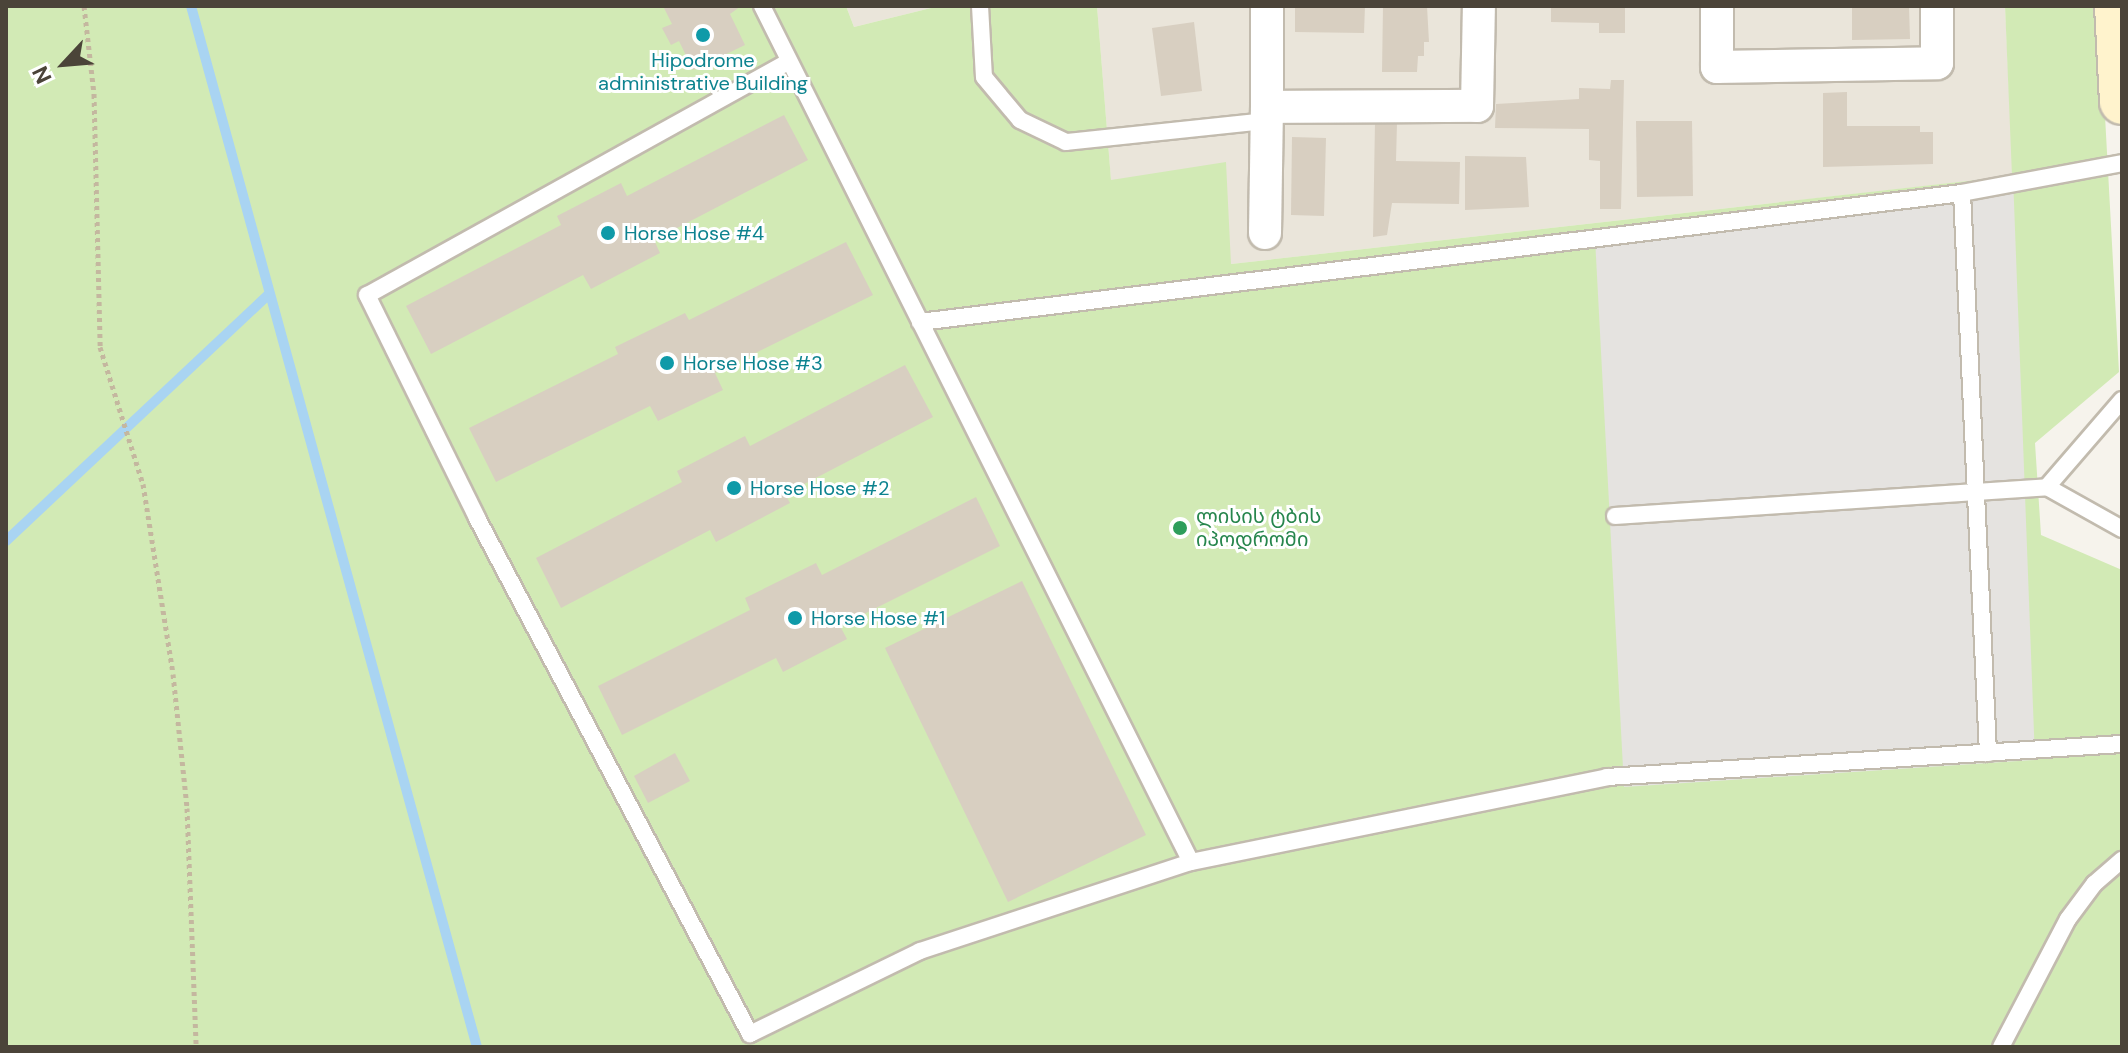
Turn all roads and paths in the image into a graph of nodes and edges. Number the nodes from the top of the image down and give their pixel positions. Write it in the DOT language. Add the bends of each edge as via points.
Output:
graph roads {
  1 [pos="84,6"];
  2 [pos="762,6"];
  3 [pos="980,6"];
  4 [pos="1267,6"];
  5 [pos="1479,6"];
  6 [pos="1717,6"];
  7 [pos="1937,6"];
  8 [pos="2117,6"];
  9 [pos="788,62"];
  10 [pos="2122,102"];
  11 [pos="1266,114"];
  12 [pos="2122,163"];
  13 [pos="1962,193"];
  14 [pos="1265,233"];
  15 [pos="920,322"];
  16 [pos="2122,400"];
  17 [pos="2047,487"];
  18 [pos="1977,492"];
  19 [pos="1615,516"];
  20 [pos="2122,529"];
  21 [pos="2122,744"];
  22 [pos="1988,753"];
  23 [pos="2122,860"];
  24 [pos="1191,862"];
  25 [pos="196,1047"];
  26 [pos="2001,1047"];
  1 -- 25 [label="path" via="94,94 100,347 143,484 173,674 187,808"];
  2 -- 9 [label="lane"];
  3 -- 11 [label="lane" via="984,77 1020,120 1066,142"];
  4 -- 11 [label="street"];
  5 -- 11 [label="street" via="1477,106"];
  6 -- 7 [label="street" via="1717,67 1937,63"];
  8 -- 10 [label="main road"];
  9 -- 15 [label="lane"];
  9 -- 24 [label="lane" via="367,295 477,518 750,1034 920,951"];
  11 -- 14 [label="street"];
  12 -- 13 [label="lane"];
  13 -- 15 [label="lane"];
  13 -- 18 [label="lane"];
  15 -- 24 [label="lane"];
  16 -- 17 [label="lane"];
  17 -- 18 [label="lane"];
  17 -- 20 [label="lane"];
  18 -- 19 [label="lane"];
  18 -- 22 [label="lane"];
  21 -- 22 [label="lane"];
  22 -- 24 [label="lane" via="1607,777"];
  23 -- 26 [label="lane" via="2094,884 2068,919"];
}
